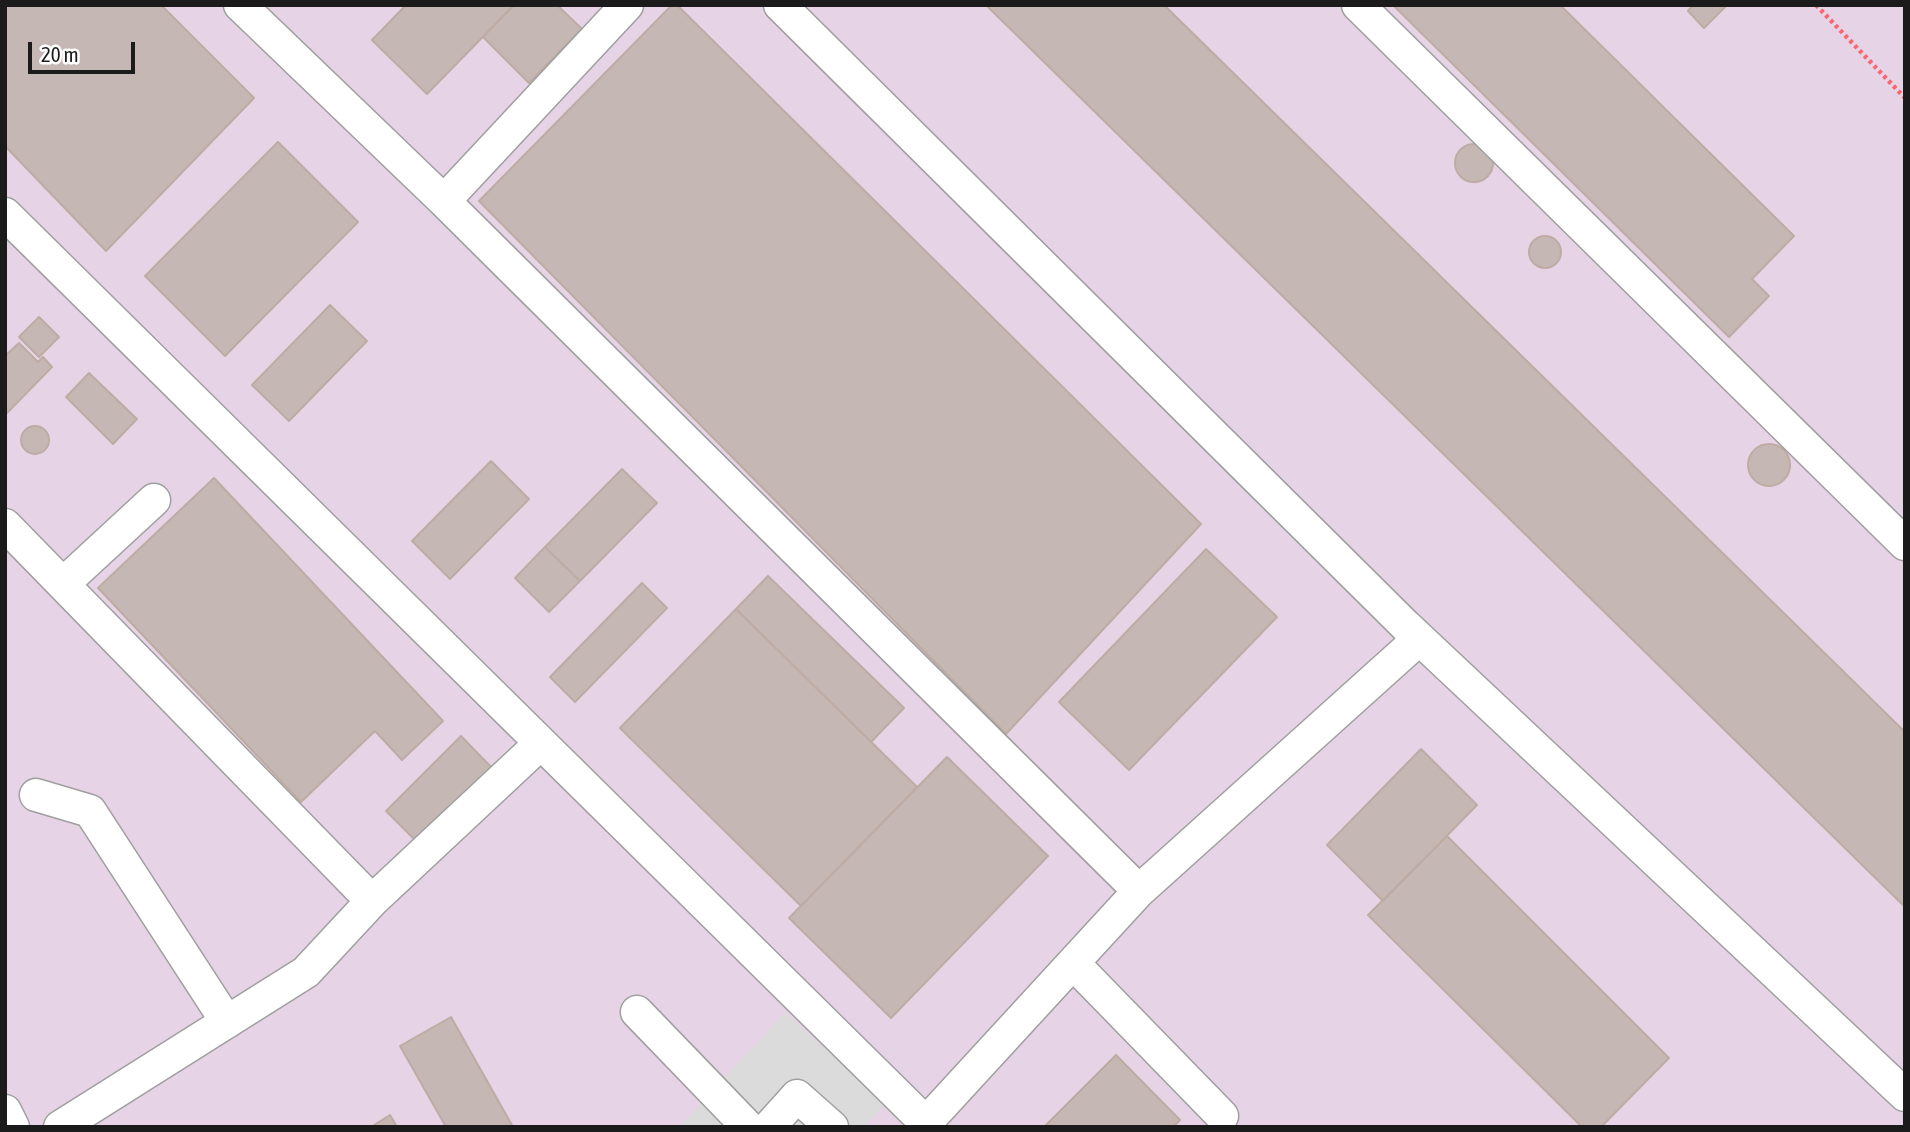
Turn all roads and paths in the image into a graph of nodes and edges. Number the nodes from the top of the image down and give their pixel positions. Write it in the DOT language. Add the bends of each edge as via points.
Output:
graph roads {
  1 [pos="240,5"];
  2 [pos="627,5"];
  3 [pos="780,5"];
  4 [pos="1358,5"];
  5 [pos="1816,5"];
  6 [pos="1905,98"];
  7 [pos="444,201"];
  8 [pos="11,230"];
  9 [pos="154,500"];
  10 [pos="5,525"];
  11 [pos="1905,544"];
  12 [pos="63,584"];
  13 [pos="1394,615"];
  14 [pos="541,743"];
  15 [pos="36,795"];
  16 [pos="1139,891"];
  17 [pos="372,901"];
  18 [pos="1073,963"];
  19 [pos="637,1012"];
  20 [pos="227,1021"];
  21 [pos="1905,1095"];
  22 [pos="5,1111"];
  23 [pos="1222,1116"];
  24 [pos="80,1121"];
  25 [pos="924,1125"];
  26 [pos="13,1127"];
  27 [pos="748,1127"];
  28 [pos="769,1127"];
  29 [pos="832,1127"];
  1 -- 7 [label="street"];
  2 -- 7 [label="street"];
  3 -- 13 [label="street"];
  4 -- 11 [label="street"];
  5 -- 6 [label="path"];
  7 -- 16 [label="street"];
  8 -- 14 [label="street"];
  9 -- 12 [label="street"];
  10 -- 12 [label="street"];
  12 -- 17 [label="street"];
  13 -- 16 [label="street" via="1419,639"];
  13 -- 21 [label="street"];
  14 -- 17 [label="street"];
  14 -- 25 [label="street"];
  15 -- 20 [label="street" via="90,811"];
  16 -- 18 [label="street"];
  17 -- 20 [label="street" via="306,972"];
  18 -- 23 [label="street"];
  18 -- 25 [label="street"];
  19 -- 27 [label="street"];
  20 -- 24 [label="street"];
  22 -- 26 [label="street"];
  28 -- 29 [label="street" via="797,1097"];
}
